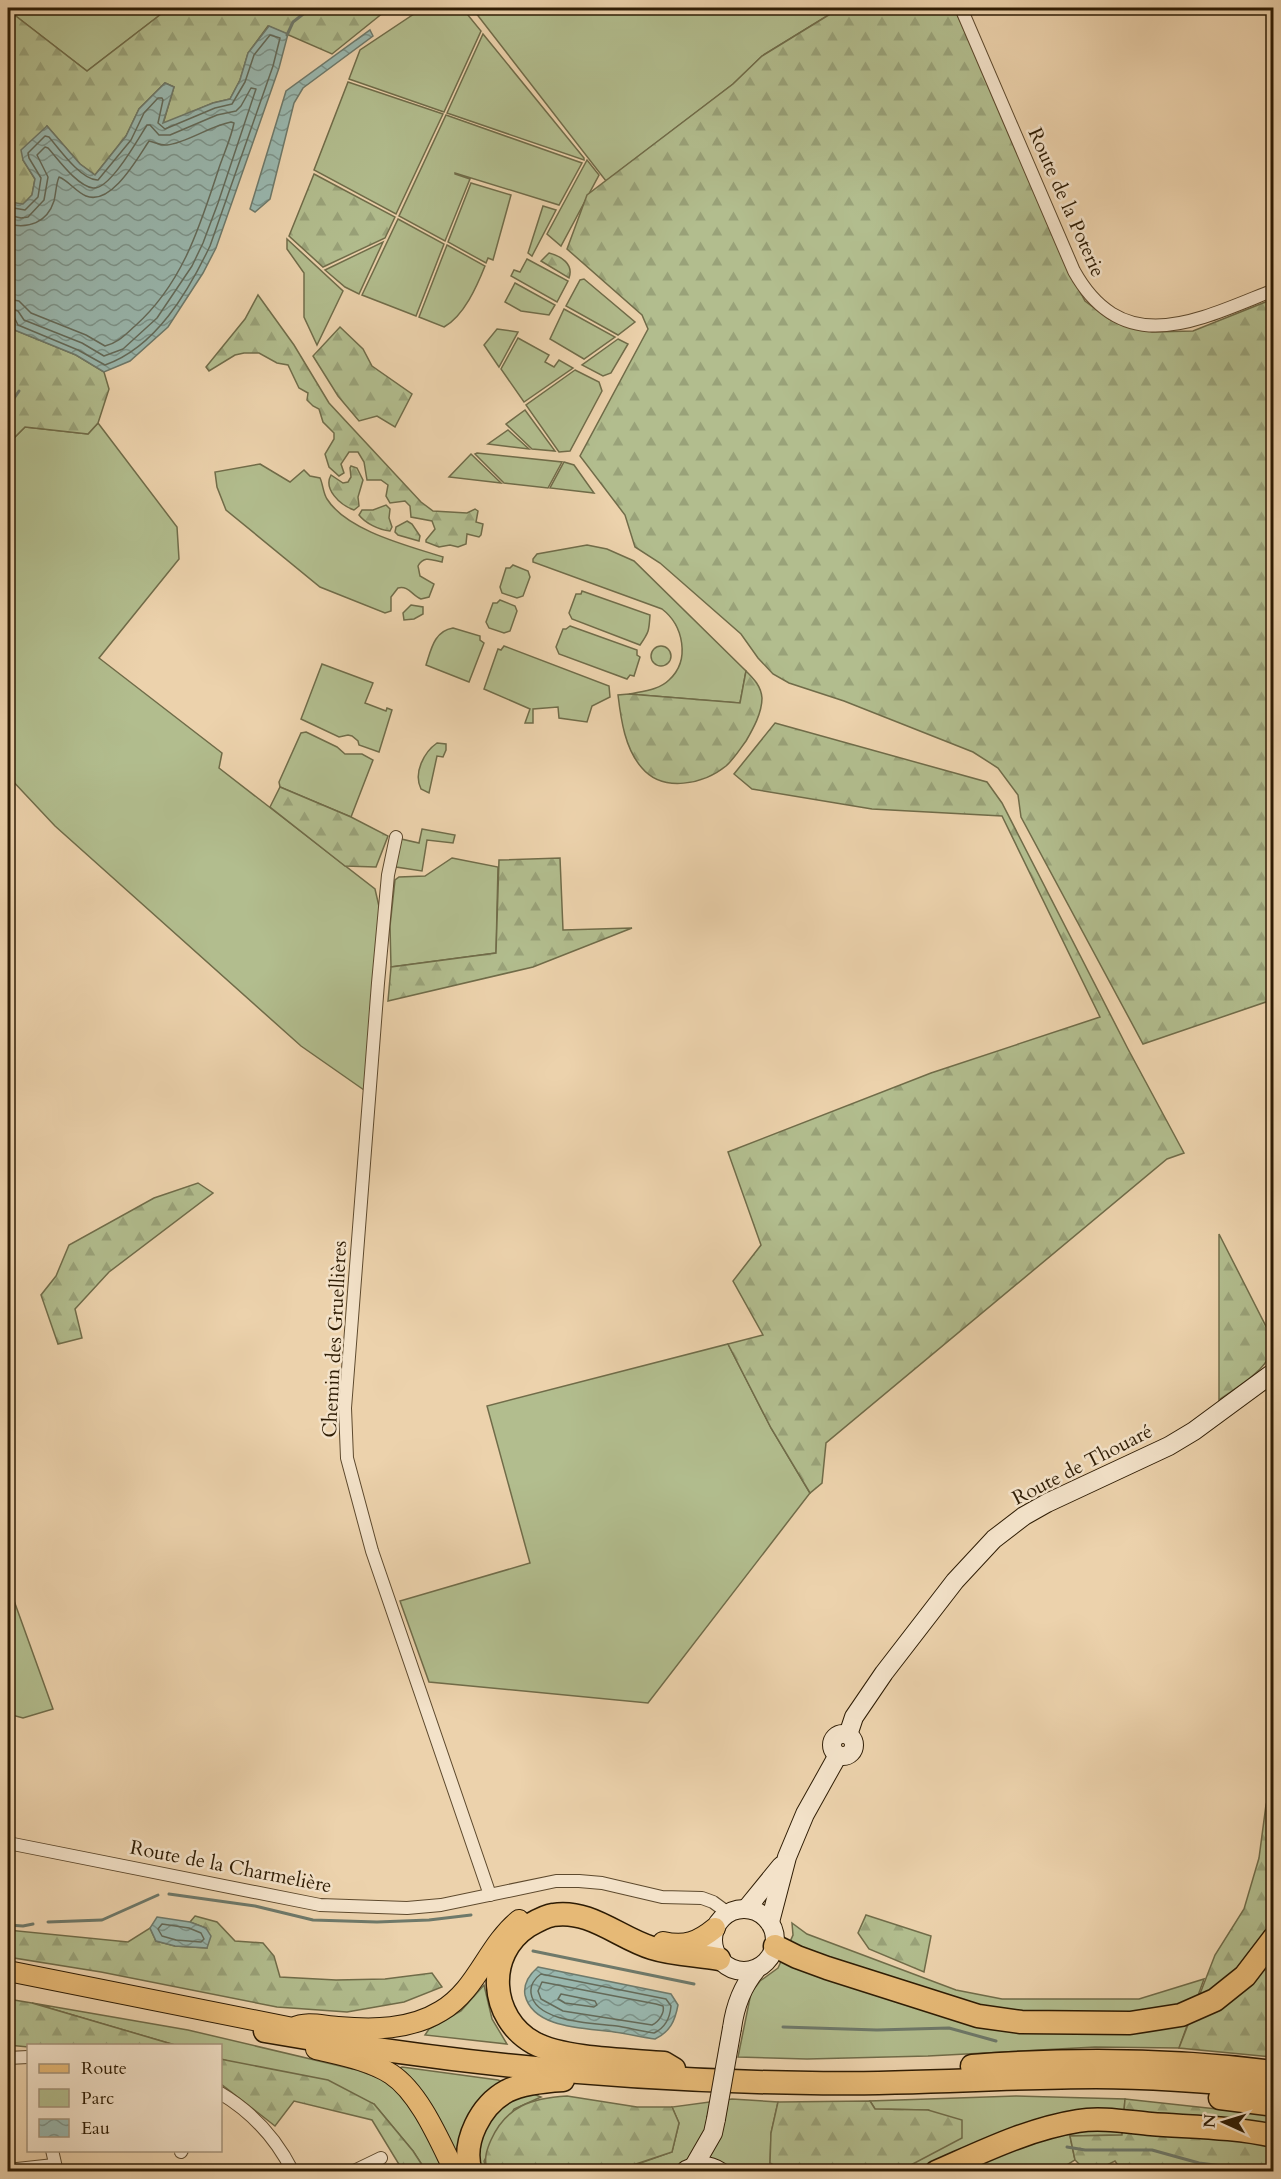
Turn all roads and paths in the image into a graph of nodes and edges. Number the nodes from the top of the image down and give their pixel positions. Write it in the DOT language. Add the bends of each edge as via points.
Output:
graph roads {
  1 [pos="961,8"];
  2 [pos="1274,290"];
  3 [pos="396,837"];
  4 [pos="1274,1372"];
  5 [pos="8,1843"];
  6 [pos="787,1857"];
  7 [pos="490,1895"];
  8 [pos="746,1909"];
  9 [pos="722,1921"];
  10 [pos="770,1922"];
  11 [pos="1274,1938"];
  12 [pos="775,1946"];
  13 [pos="722,1962"];
  14 [pos="756,1970"];
  15 [pos="8,1971"];
  16 [pos="8,1980"];
  17 [pos="735,2006"];
  18 [pos="293,2028"];
  19 [pos="265,2031"];
  20 [pos="27,2057"];
  21 [pos="8,2058"];
  22 [pos="674,2069"];
  23 [pos="1274,2072"];
  24 [pos="607,2075"];
  25 [pos="1017,2078"];
  26 [pos="1274,2088"];
  27 [pos="222,2094"];
  28 [pos="1274,2105"];
  29 [pos="714,2126"];
  30 [pos="1274,2136"];
  31 [pos="52,2152"];
  32 [pos="381,2158"];
  33 [pos="56,2168"];
  34 [pos="689,2169"];
  35 [pos="8,2170"];
  36 [pos="720,2171"];
  37 [pos="293,2172"];
  38 [pos="352,2172"];
  39 [pos="455,2172"];
  40 [pos="471,2172"];
  41 [pos="936,2172"];
  1 -- 2 [label="street, Route de la Poterie" via="1074,271 1097,304 1123,319 1160,326 1179,325"];
  3 -- 7 [label="street, Chemin des Gruellières" via="388,875 378,983 345,1408 347,1458 372,1551"];
  4 -- 6 [label="main road, Route de Thouaré" via="1169,1446 1047,1503 994,1539 955,1581 854,1717 848,1735 854,1742 852,1752 838,1755 805,1814"];
  5 -- 7 [label="street, Route de la Charmelière" via="320,1905 407,1908"];
  6 -- 8 [label="main road"];
  6 -- 10 [label="main road"];
  7 -- 9 [label="street, Route de la Charmelière" via="556,1881 602,1883 662,1897 702,1898 713,1902"];
  8 -- 9 [label="main road"];
  8 -- 10 [label="main road" via="764,1915"];
  9 -- 13 [label="main road" via="713,1946"];
  9 -- 18 [label="main road" via="700,1940 680,1945 644,1936 596,1911 550,1906 528,1914 508,1930 469,1986 431,2017 386,2028 303,2023"];
  10 -- 12 [label="main road"];
  11 -- 12 [label="highway" via="1245,1976 1215,2000 1181,2015 1130,2023 1022,2022 978,2016 827,1968"];
  12 -- 14 [label="main road" via="772,1956"];
  13 -- 14 [label="main road" via="739,1971"];
  13 -- 17 [label="main road" via="731,1981"];
  13 -- 22 [label="highway" via="650,1948 594,1921 553,1915 519,1932 500,1961 496,1978 498,1997 506,2016 516,2030 535,2044 559,2052 664,2063"];
  14 -- 17 [label="main road"];
  15 -- 18 [label="main road"];
  16 -- 19 [label="main road"];
  17 -- 29 [label="main road, bridge"];
  18 -- 22 [label="highway" via="533,2060"];
  19 -- 24 [label="highway" via="436,2057"];
  19 -- 39 [label="main road" via="271,2038 358,2060 392,2075 423,2111"];
  20 -- 21 [label="street"];
  22 -- 23 [label="highway" via="886,2073 1100,2060"];
  24 -- 25 [label="highway" via="813,2083"];
  24 -- 40 [label="highway" via="555,2080 507,2091 483,2112 472,2131 468,2152"];
  25 -- 26 [label="highway" via="1148,2078"];
  25 -- 28 [label="highway" via="1028,2084 1156,2091"];
  27 -- 37 [label="street" via="267,2130"];
  29 -- 34 [label="main road"];
  29 -- 36 [label="main road"];
  30 -- 41 [label="highway" via="1080,2120 1000,2143"];
  31 -- 33 [label="street"];
  32 -- 38 [label="street"];
  33 -- 35 [label="street"];
  34 -- 36 [label="main road" via="711,2166"];
}
